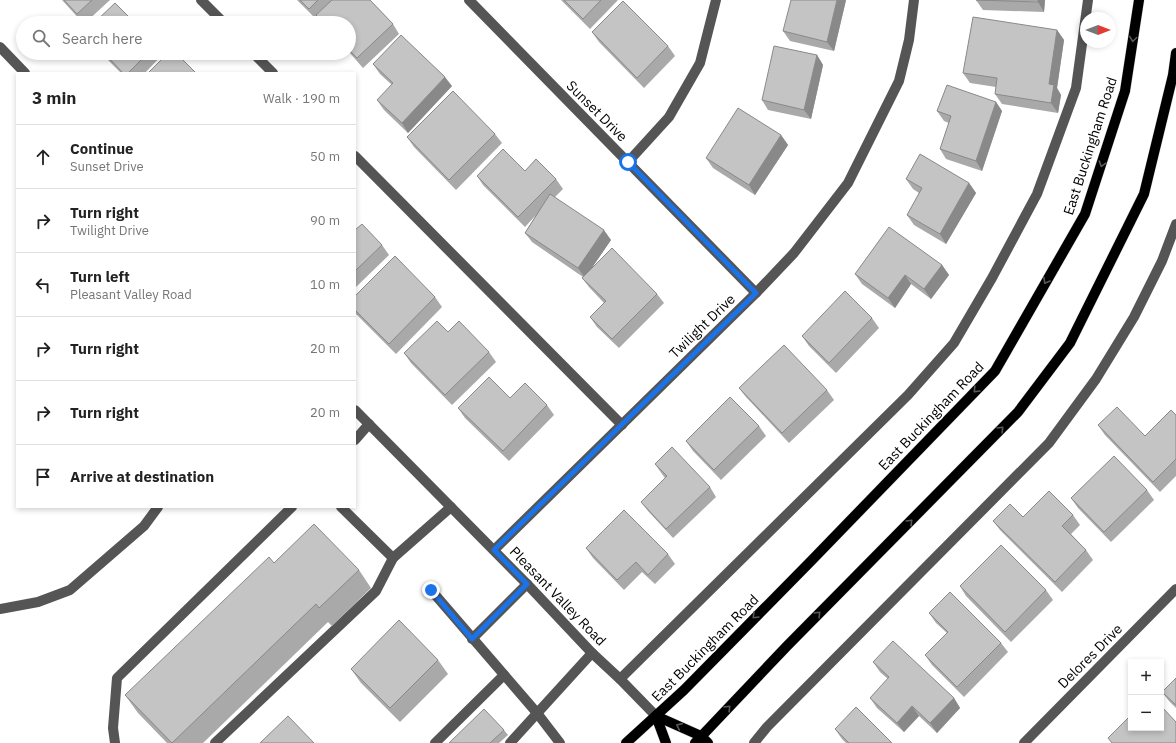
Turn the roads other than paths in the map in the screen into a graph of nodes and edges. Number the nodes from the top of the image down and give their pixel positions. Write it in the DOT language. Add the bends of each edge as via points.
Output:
graph roads {
  1 [pos="201,0"];
  2 [pos="469,0"];
  3 [pos="715,0"];
  4 [pos="914,0"];
  5 [pos="1088,0"];
  6 [pos="1139,0"];
  7 [pos="217,16"];
  8 [pos="0,47"];
  9 [pos="1176,53"];
  10 [pos="261,60"];
  11 [pos="24,72"];
  12 [pos="272,72"];
  13 [pos="356,157"];
  14 [pos="628,162"];
  15 [pos="1176,224"];
  16 [pos="756,293"];
  17 [pos="356,411"];
  18 [pos="369,424"];
  19 [pos="622,425"];
  20 [pos="356,439"];
  21 [pos="451,507"];
  22 [pos="157,508"];
  23 [pos="291,508"];
  24 [pos="343,508"];
  25 [pos="494,550"];
  26 [pos="393,558"];
  27 [pos="527,584"];
  28 [pos="431,590"];
  29 [pos="1176,590"];
  30 [pos="0,609"];
  31 [pos="472,639"];
  32 [pos="592,653"];
  33 [pos="504,675"];
  34 [pos="620,679"];
  35 [pos="537,713"];
  36 [pos="656,716"];
  37 [pos="701,741"];
  38 [pos="115,743"];
  39 [pos="215,743"];
  40 [pos="435,743"];
  41 [pos="510,743"];
  42 [pos="560,743"];
  43 [pos="626,743"];
  44 [pos="666,743"];
  45 [pos="754,743"];
  46 [pos="1024,743"];
  1 -- 7 [label="street"];
  2 -- 14 [label="street, Sunset Drive"];
  3 -- 14 [label="street" via="700,63 669,117"];
  4 -- 16 [label="street, Twilight Drive" via="909,40 899,81 848,183 794,253"];
  5 -- 34 [label="street" via="1076,88 1037,194 954,343 908,395"];
  6 -- 36 [label="main road, East Buckingham Road, one-way" via="1125,91 1085,214 995,371"];
  8 -- 11 [label="street"];
  37 -- 9 [label="main road, one-way" via="787,646 1018,412 1070,343 1144,194"];
  10 -- 12 [label="street"];
  13 -- 19 [label="street"];
  14 -- 16 [label="street, Sunset Drive"];
  15 -- 45 [label="street" via="1162,261 1134,317 1096,379 1049,443"];
  16 -- 19 [label="street, Twilight Drive"];
  17 -- 18 [label="street, Pleasant Valley Road"];
  18 -- 20 [label="street"];
  18 -- 21 [label="street, Pleasant Valley Road"];
  19 -- 25 [label="street, Twilight Drive"];
  21 -- 25 [label="street, Pleasant Valley Road"];
  21 -- 26 [label="street"];
  22 -- 30 [label="street" via="144,526 70,590 38,602"];
  23 -- 38 [label="street" via="117,678 113,728"];
  24 -- 26 [label="street"];
  25 -- 27 [label="street, Pleasant Valley Road"];
  26 -- 39 [label="street" via="376,591"];
  27 -- 31 [label="street"];
  27 -- 32 [label="street, Pleasant Valley Road"];
  28 -- 31 [label="street"];
  29 -- 46 [label="street, Delores Drive"];
  31 -- 33 [label="street"];
  32 -- 34 [label="street, Pleasant Valley Road"];
  32 -- 35 [label="street"];
  33 -- 35 [label="street"];
  33 -- 40 [label="street"];
  34 -- 36 [label="street, Pleasant Valley Road"];
  35 -- 41 [label="street"];
  35 -- 42 [label="street"];
  37 -- 36 [label="main road, Pleasant Valley Road, one-way"];
  36 -- 43 [label="main road, East Buckingham Road"];
  36 -- 44 [label="main road, Pleasant Valley Road"];
}
